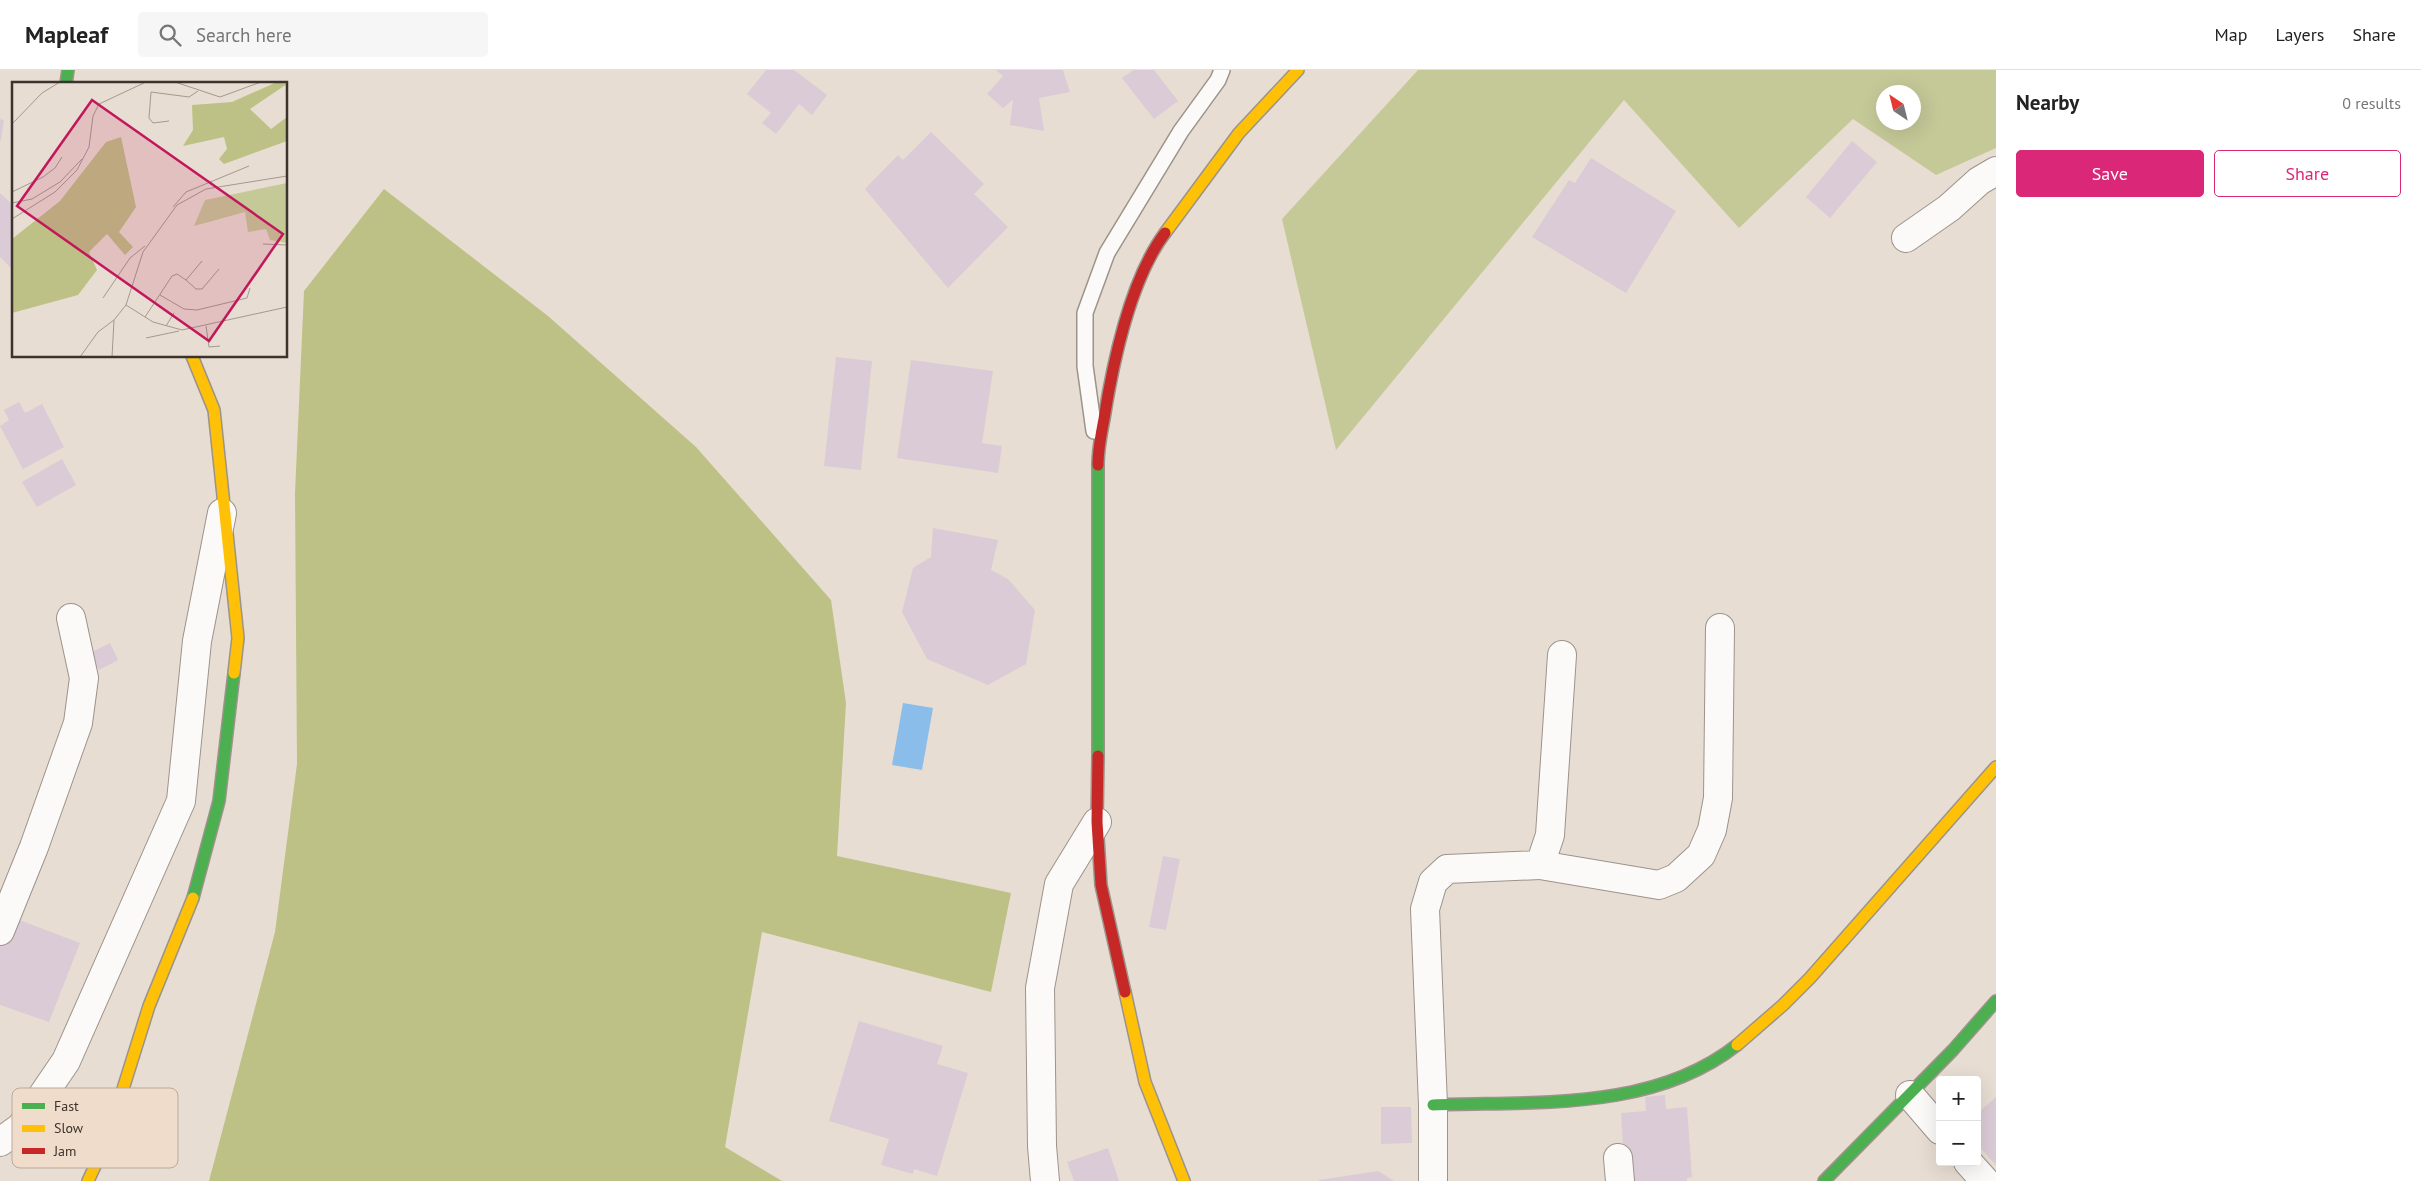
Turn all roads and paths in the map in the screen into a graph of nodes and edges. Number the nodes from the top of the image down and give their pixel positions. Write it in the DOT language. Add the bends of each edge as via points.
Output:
graph roads {
  1 [pos="1222,70"];
  2 [pos="1298,70"];
  3 [pos="1996,170"];
  4 [pos="1906,238"];
  5 [pos="193,358"];
  6 [pos="1098,456"];
  7 [pos="225,502"];
  8 [pos="71,618"];
  9 [pos="1720,628"];
  10 [pos="1562,655"];
  11 [pos="1996,767"];
  12 [pos="1097,822"];
  13 [pos="1540,865"];
  14 [pos="0,931"];
  15 [pos="1996,1001"];
  16 [pos="48,1088"];
  17 [pos="123,1088"];
  18 [pos="1910,1095"];
  19 [pos="1433,1104"];
  20 [pos="1936,1125"];
  21 [pos="12,1133"];
  22 [pos="0,1142"];
  23 [pos="1972,1166"];
  24 [pos="94,1168"];
  25 [pos="88,1181"];
  26 [pos="1045,1181"];
  27 [pos="1184,1181"];
  28 [pos="1433,1181"];
  29 [pos="1824,1181"];
  30 [pos="1985,1181"];
  1 -- 6 [label="lane" via="1106,253 1085,313 1084,366"];
  2 -- 6 [label="street" via="1239,133 1160,240 1138,285 1124,327 1109,385"];
  3 -- 4 [label="street"];
  5 -- 7 [label="street" via="214,410"];
  6 -- 12 [label="street" via="1100,686"];
  7 -- 16 [label="street" via="197,641 181,801 66,1061"];
  7 -- 17 [label="street" via="238,638 220,801 193,899 149,1006"];
  8 -- 14 [label="street" via="84,678 78,723"];
  9 -- 13 [label="street" via="1718,798 1712,830 1701,855 1676,878 1659,885"];
  10 -- 13 [label="street" via="1550,835"];
  11 -- 19 [label="street" via="1829,957 1763,1023 1714,1063 1672,1083 1612,1096"];
  12 -- 26 [label="street" via="1059,884 1040,988"];
  12 -- 27 [label="street" via="1101,885 1145,1082"];
  13 -- 19 [label="street" via="1447,869 1433,882 1425,909"];
  15 -- 18 [label="street"];
  18 -- 20 [label="street"];
  18 -- 29 [label="street"];
  19 -- 28 [label="street"];
  21 -- 22 [label="street"];
  23 -- 30 [label="street"];
  24 -- 25 [label="street"];
}
